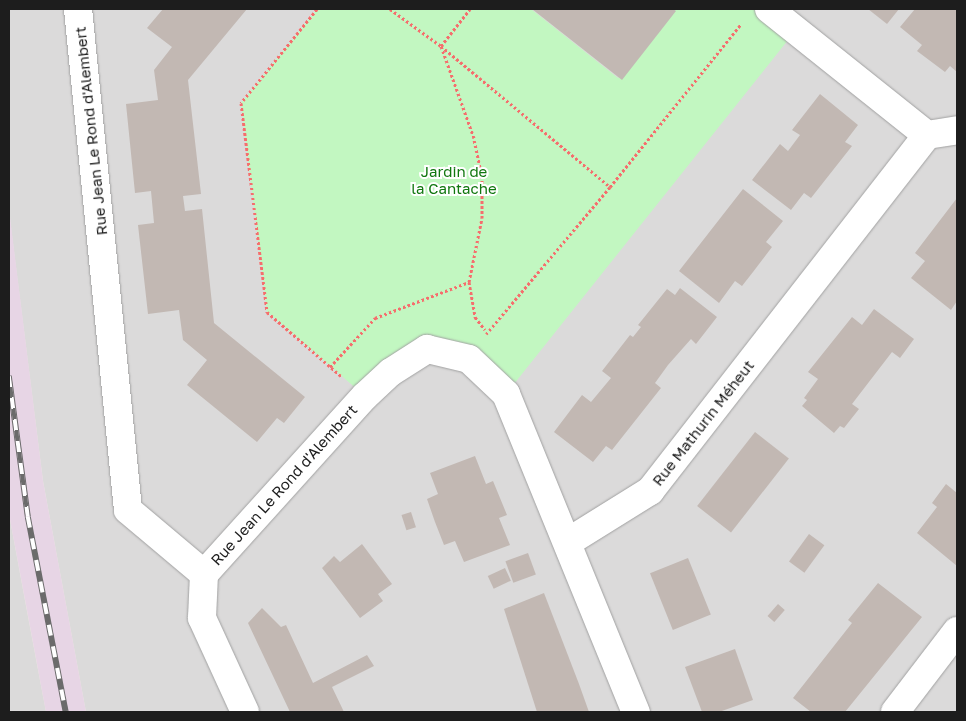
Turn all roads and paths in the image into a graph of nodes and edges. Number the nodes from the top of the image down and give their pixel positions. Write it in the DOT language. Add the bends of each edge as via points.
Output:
graph roads {
  1 [pos="78,9"];
  2 [pos="317,9"];
  3 [pos="390,9"];
  4 [pos="470,9"];
  5 [pos="758,13"];
  6 [pos="441,46"];
  7 [pos="957,130"];
  8 [pos="927,134"];
  9 [pos="610,187"];
  10 [pos="469,282"];
  11 [pos="487,332"];
  12 [pos="469,359"];
  13 [pos="330,367"];
  14 [pos="344,379"];
  15 [pos="568,542"];
  16 [pos="204,574"];
  17 [pos="957,631"];
  18 [pos="245,712"];
  19 [pos="636,712"];
  20 [pos="895,712"];
  1 -- 16 [label="street, Rue Jean Le Rond d'Alembert" via="128,510"];
  2 -- 13 [label="path" via="241,103 267,312"];
  3 -- 6 [label="path"];
  4 -- 6 [label="path"];
  5 -- 8 [label="street"];
  5 -- 9 [label="path"];
  6 -- 9 [label="path"];
  6 -- 10 [label="path" via="474,138 482,177 482,218"];
  7 -- 8 [label="street"];
  8 -- 15 [label="street, Rue Mathurin Méheut" via="650,492"];
  9 -- 11 [label="path"];
  10 -- 11 [label="path" via="475,317"];
  10 -- 13 [label="path" via="375,318"];
  11 -- 12 [label="path"];
  12 -- 15 [label="street" via="506,394"];
  12 -- 16 [label="street, Rue Jean Le Rond d'Alembert" via="427,349 391,372"];
  13 -- 14 [label="path"];
  15 -- 19 [label="street"];
  16 -- 18 [label="street" via="202,618"];
  17 -- 20 [label="street"];
}
